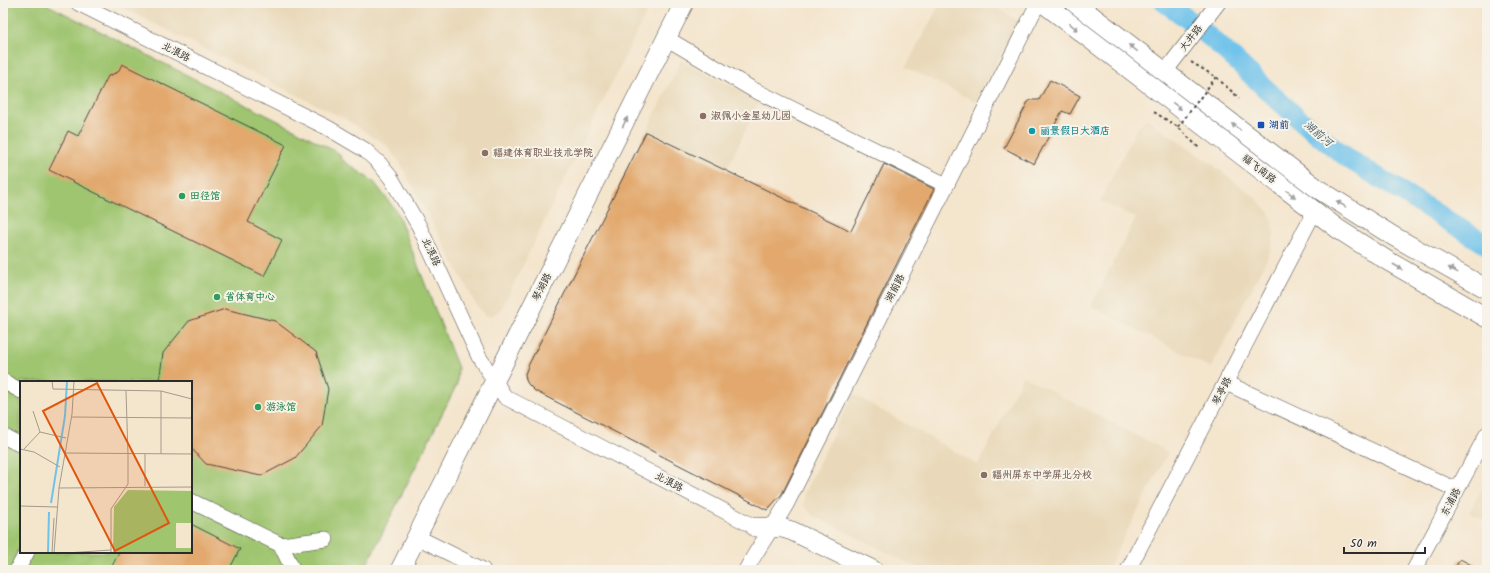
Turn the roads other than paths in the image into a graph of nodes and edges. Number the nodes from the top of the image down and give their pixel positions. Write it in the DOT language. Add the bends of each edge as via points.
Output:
graph roads {
  1 [pos="78,3"];
  2 [pos="669,3"];
  3 [pos="684,3"];
  4 [pos="1038,3"];
  5 [pos="1043,3"];
  6 [pos="1075,3"];
  7 [pos="1218,3"];
  8 [pos="666,38"];
  9 [pos="1164,73"];
  10 [pos="946,185"];
  11 [pos="1314,212"];
  12 [pos="1487,289"];
  13 [pos="1487,318"];
  14 [pos="491,377"];
  15 [pos="3,382"];
  16 [pos="1226,383"];
  17 [pos="20,390"];
  18 [pos="1487,434"];
  19 [pos="3,436"];
  20 [pos="20,444"];
  21 [pos="1457,490"];
  22 [pos="192,501"];
  23 [pos="766,529"];
  24 [pos="416,537"];
  25 [pos="326,538"];
  26 [pos="281,545"];
  27 [pos="26,553"];
  28 [pos="17,570"];
  29 [pos="293,570"];
  30 [pos="388,570"];
  31 [pos="400,570"];
  32 [pos="483,570"];
  33 [pos="746,570"];
  34 [pos="847,570"];
  35 [pos="873,570"];
  36 [pos="1128,570"];
  37 [pos="1414,570"];
  1 -- 14 [label="street, 北浪路" via="328,128 373,156 391,178 412,214"];
  2 -- 14 [label="main road"];
  3 -- 8 [label="main road, 琴湖路"];
  4 -- 10 [label="street, 湖前路"];
  5 -- 11 [label="main road, 福飞南路, one-way"];
  9 -- 6 [label="main road, 福飞南路, one-way"];
  7 -- 9 [label="street, 大井路"];
  8 -- 10 [label="street" via="752,89"];
  14 -- 8 [label="main road, 琴湖路, one-way"];
  12 -- 9 [label="main road, 福飞南路, one-way" via="1387,233 1318,189"];
  10 -- 23 [label="street, 湖前路" via="791,496"];
  11 -- 13 [label="main road, 福飞南路, one-way" via="1360,245"];
  11 -- 16 [label="street, 琴亭路"];
  14 -- 23 [label="street, 北浪路" via="505,397"];
  14 -- 24 [label="main road, 琴湖路"];
  14 -- 30 [label="main road"];
  15 -- 17 [label="street"];
  16 -- 21 [label="street"];
  16 -- 36 [label="street, 琴亭路"];
  18 -- 21 [label="street, 东浦路"];
  19 -- 20 [label="street"];
  21 -- 37 [label="street, 东浦路"];
  22 -- 26 [label="street"];
  23 -- 33 [label="street, 湖前路"];
  23 -- 34 [label="main road, 北浪路"];
  23 -- 35 [label="main road, 北浪路" via="792,531"];
  24 -- 31 [label="main road, 琴湖路"];
  24 -- 32 [label="street"];
  25 -- 26 [label="street"];
  26 -- 29 [label="street"];
  27 -- 28 [label="street"];
}
